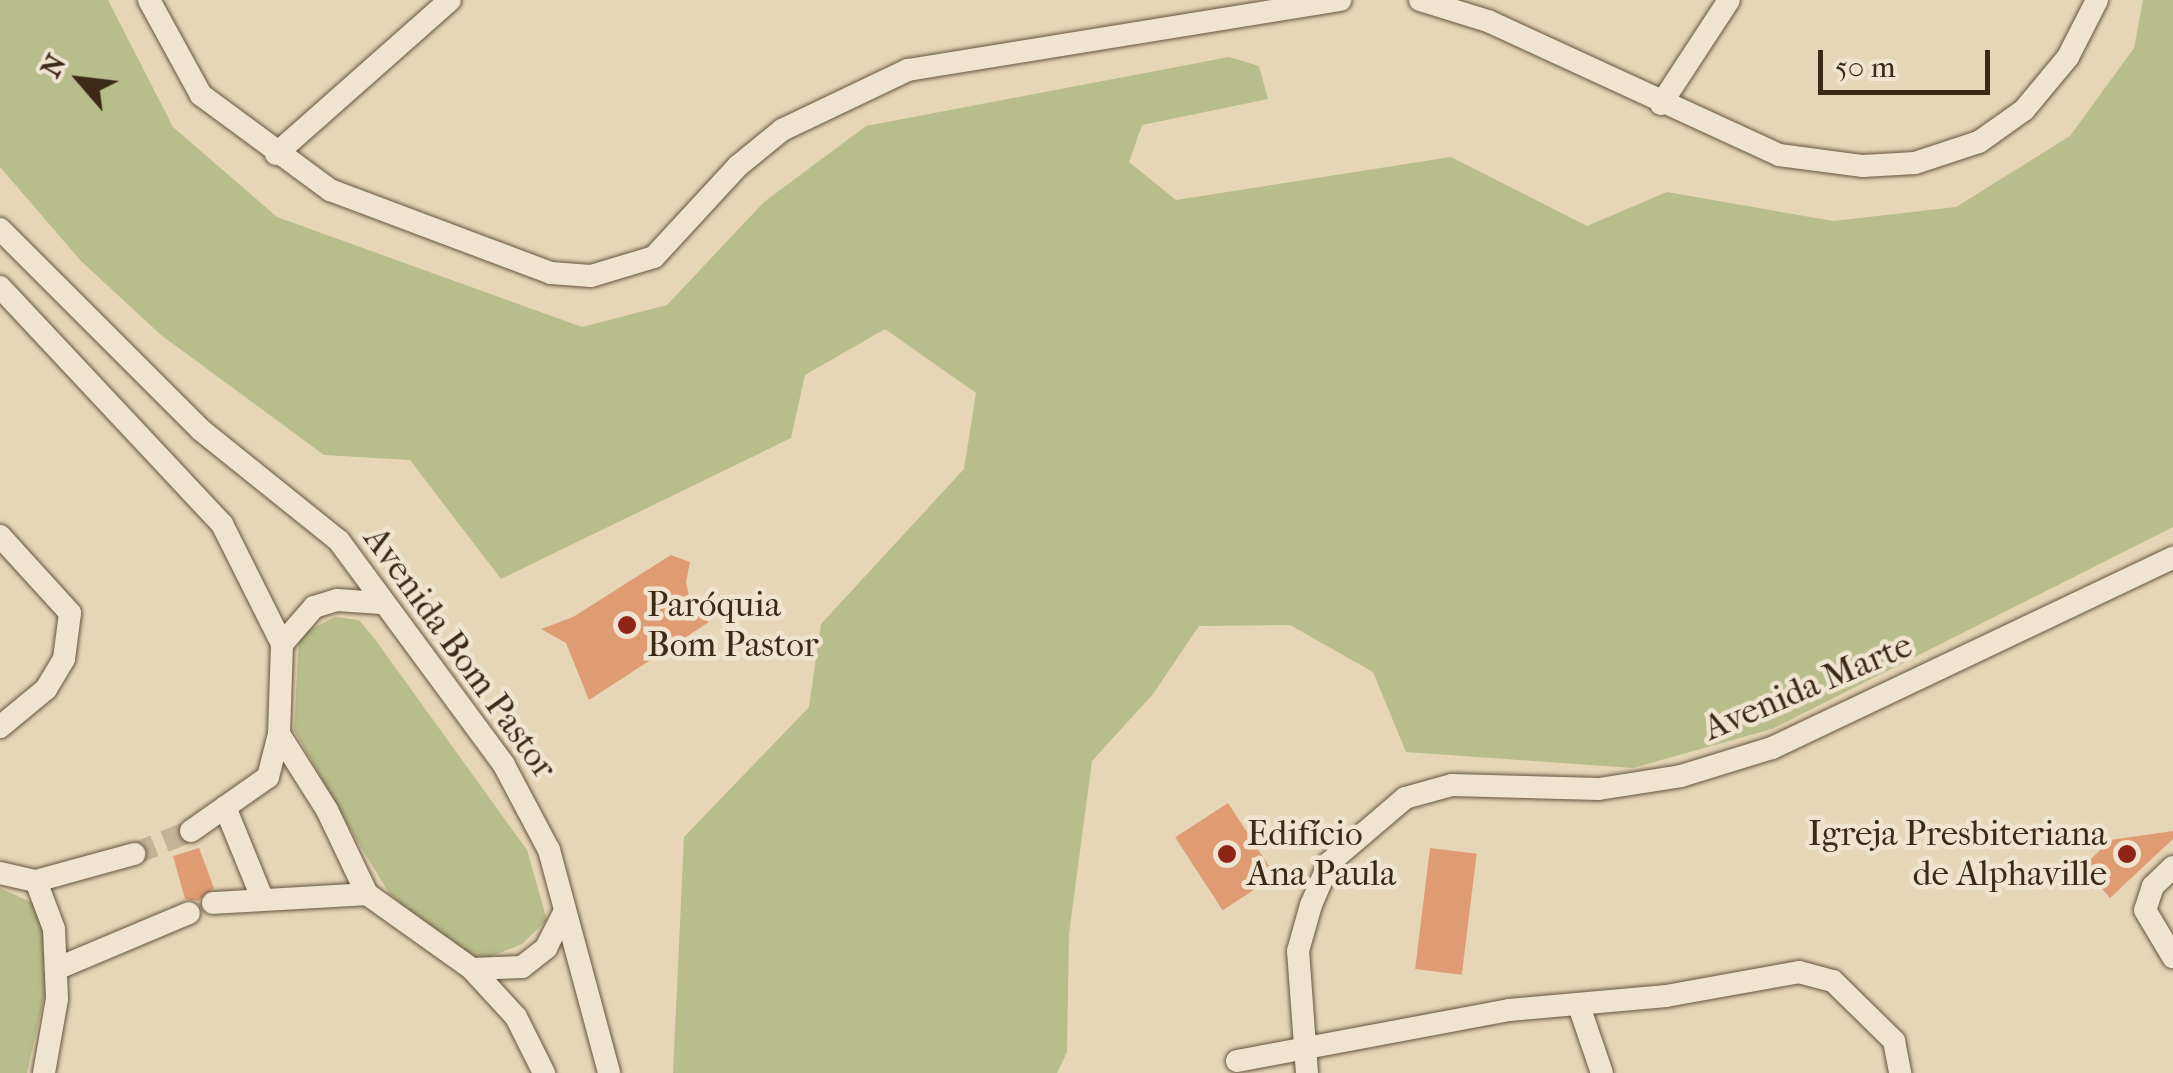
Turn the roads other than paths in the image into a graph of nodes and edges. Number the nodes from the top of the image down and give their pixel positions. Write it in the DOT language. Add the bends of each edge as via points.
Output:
graph roads {
  1 [pos="149,0"];
  2 [pos="450,0"];
  3 [pos="1340,0"];
  4 [pos="1420,0"];
  5 [pos="1730,0"];
  6 [pos="2096,0"];
  7 [pos="1257,6"];
  8 [pos="1661,104"];
  9 [pos="276,154"];
  10 [pos="0,229"];
  11 [pos="0,288"];
  12 [pos="0,536"];
  13 [pos="2173,558"];
  14 [pos="381,603"];
  15 [pos="282,644"];
  16 [pos="0,727"];
  17 [pos="279,734"];
  18 [pos="225,807"];
  19 [pos="191,831"];
  20 [pos="134,854"];
  21 [pos="2173,868"];
  22 [pos="0,873"];
  23 [pos="32,879"];
  24 [pos="367,894"];
  25 [pos="262,900"];
  26 [pos="213,903"];
  27 [pos="189,914"];
  28 [pos="564,914"];
  29 [pos="2173,957"];
  30 [pos="472,968"];
  31 [pos="56,969"];
  32 [pos="1579,1006"];
  33 [pos="1302,1049"];
  34 [pos="1238,1061"];
  35 [pos="44,1073"];
  36 [pos="544,1073"];
  37 [pos="609,1073"];
  38 [pos="1307,1073"];
  39 [pos="1602,1073"];
  40 [pos="1900,1073"];
  1 -- 9 [label="street" via="201,95"];
  2 -- 9 [label="street"];
  3 -- 7 [label="street"];
  4 -- 8 [label="street" via="1488,21"];
  5 -- 8 [label="street"];
  6 -- 8 [label="street" via="2068,58 2024,110 1979,142 1915,163 1863,166 1779,156"];
  7 -- 9 [label="street" via="908,70 782,130 738,166 654,257 591,276 550,274 393,216 330,190"];
  10 -- 14 [label="street, Avenida Bom Pastor" via="202,430 339,542"];
  11 -- 15 [label="street" via="222,524"];
  12 -- 16 [label="street" via="70,613 64,659 46,689"];
  13 -- 33 [label="street, Avenida Marte" via="1772,748 1681,776 1599,788 1452,785 1405,798 1329,863 1311,906 1298,951"];
  14 -- 15 [label="street" via="337,600 314,608"];
  14 -- 28 [label="street, Avenida Bom Pastor" via="524,797 548,850"];
  15 -- 17 [label="street"];
  17 -- 18 [label="street" via="268,777"];
  17 -- 24 [label="street" via="328,810"];
  18 -- 19 [label="street"];
  18 -- 25 [label="street"];
  20 -- 23 [label="street"];
  21 -- 29 [label="street" via="2154,886 2145,910"];
  22 -- 23 [label="street"];
  23 -- 31 [label="street" via="54,930"];
  24 -- 25 [label="street"];
  24 -- 30 [label="street"];
  25 -- 26 [label="street"];
  27 -- 31 [label="street"];
  28 -- 30 [label="street" via="546,948 522,967"];
  28 -- 37 [label="street, Avenida Bom Pastor"];
  30 -- 36 [label="street" via="516,1017"];
  31 -- 35 [label="street"];
  32 -- 33 [label="street" via="1509,1010"];
  32 -- 39 [label="street"];
  32 -- 40 [label="street" via="1818,974 1894,1040"];
  33 -- 34 [label="street"];
  33 -- 38 [label="street, Avenida Marte"];
}
